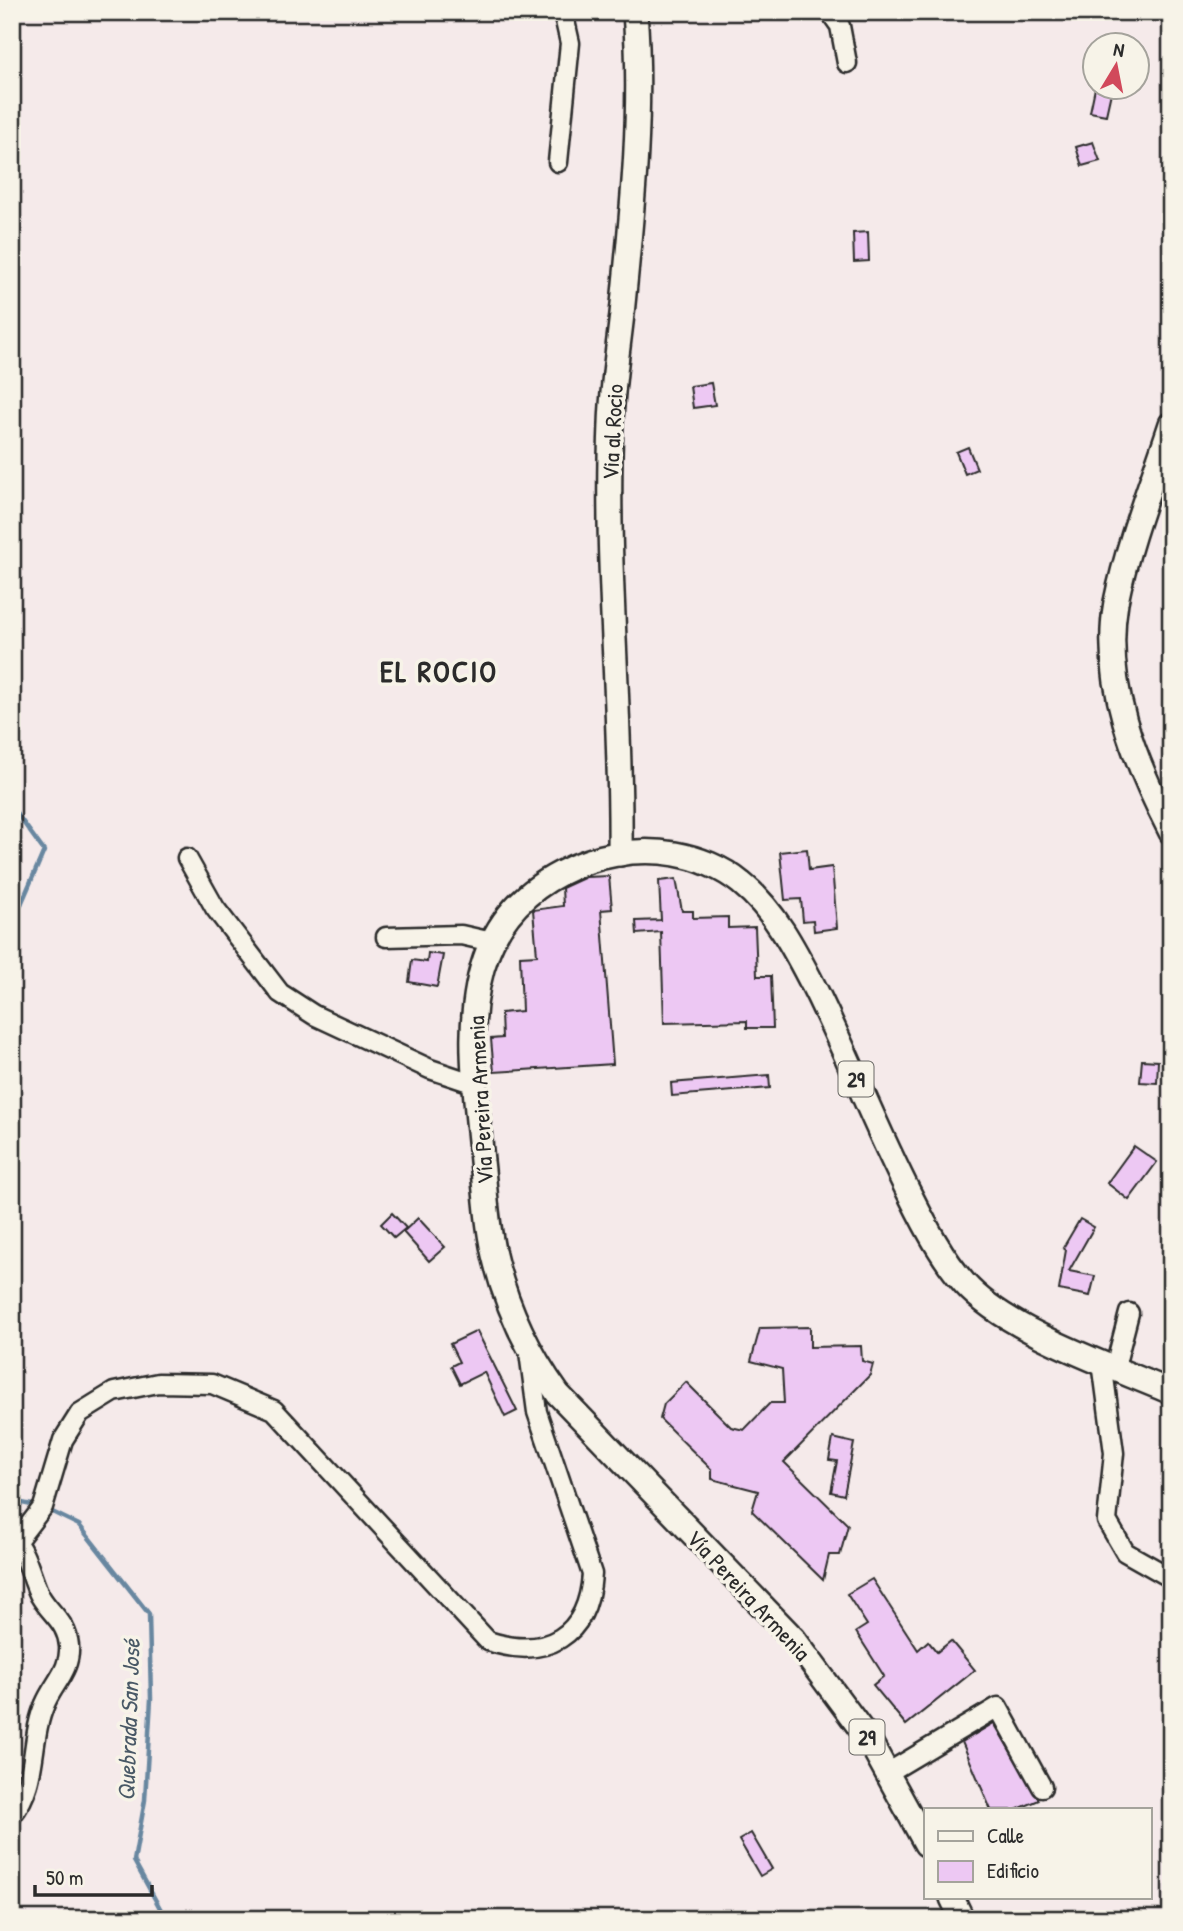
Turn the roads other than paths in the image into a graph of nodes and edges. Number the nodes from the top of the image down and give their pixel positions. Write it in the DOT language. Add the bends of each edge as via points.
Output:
graph roads {
  1 [pos="563,12"];
  2 [pos="635,12"];
  3 [pos="830,12"];
  4 [pos="847,62"];
  5 [pos="558,162"];
  6 [pos="1171,424"];
  7 [pos="1171,832"];
  8 [pos="620,853"];
  9 [pos="187,858"];
  10 [pos="386,937"];
  11 [pos="492,942"];
  12 [pos="475,1084"];
  13 [pos="1129,1313"];
  14 [pos="529,1349"];
  15 [pos="1109,1365"];
  16 [pos="1171,1392"];
  17 [pos="14,1540"];
  18 [pos="1171,1578"];
  19 [pos="889,1772"];
  20 [pos="1042,1787"];
  21 [pos="12,1815"];
  22 [pos="924,1840"];
  23 [pos="952,1899"];
  24 [pos="962,1919"];
  1 -- 5 [label="street" via="570,43"];
  2 -- 8 [label="main road, Via al Rocio" via="638,127 611,420 608,515 620,736"];
  3 -- 4 [label="street" via="840,26"];
  6 -- 7 [label="main road" via="1122,577 1113,636 1122,719"];
  8 -- 11 [label="main road, Vía Pereira Armenia / 29" via="594,858 549,879 508,914"];
  8 -- 15 [label="main road, Vía Pereira Armenia / 29" via="664,852 699,861 740,882 760,901 799,957 896,1168 955,1272 998,1312"];
  9 -- 12 [label="street" via="215,908 280,993 314,1015 430,1069"];
  10 -- 11 [label="street" via="461,935"];
  11 -- 12 [label="main road, Vía Pereira Armenia / 29" via="474,1003"];
  12 -- 14 [label="main road, Vía Pereira Armenia / 29" via="488,1225 511,1307"];
  13 -- 15 [label="street"];
  14 -- 17 [label="street" via="537,1412 592,1574 590,1595 578,1625 549,1646 512,1649 488,1641 274,1410 212,1384 158,1383 114,1392 80,1413 63,1440 43,1507"];
  14 -- 19 [label="main road, Vía Pereira Armenia / 29" via="558,1394 794,1639"];
  15 -- 16 [label="main road, Vía Pereira Armenia / 29"];
  15 -- 18 [label="street" via="1114,1453 1107,1521 1125,1552"];
  17 -- 21 [label="street" via="41,1598 65,1627 69,1649 64,1673 45,1702 37,1727 26,1794"];
  19 -- 20 [label="street" via="998,1707"];
  19 -- 22 [label="main road, Vía Pereira Armenia / 29"];
  23 -- 24 [label="main road"];
}
